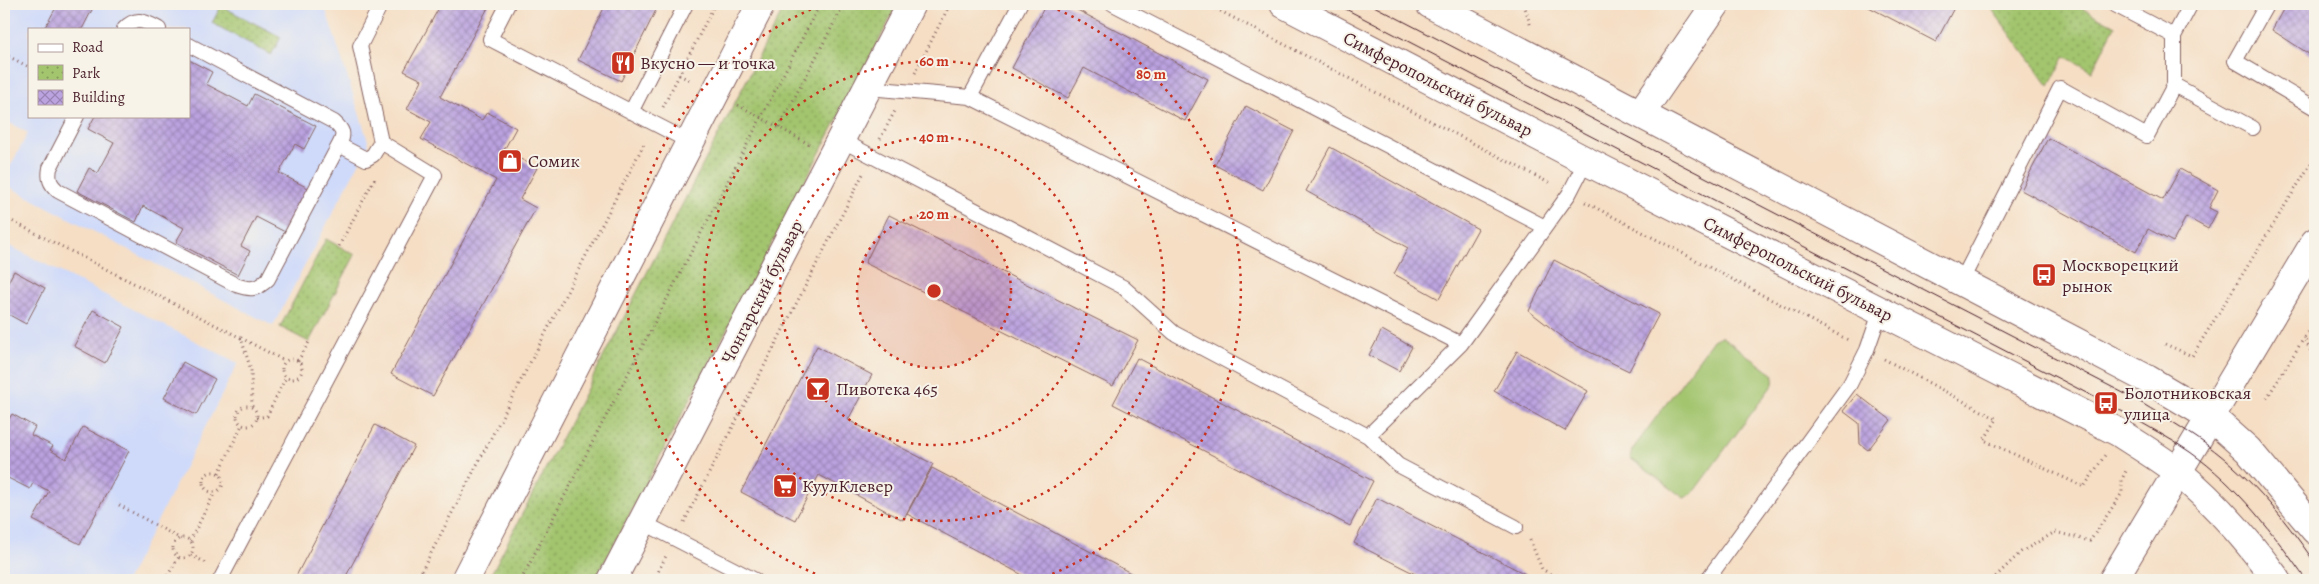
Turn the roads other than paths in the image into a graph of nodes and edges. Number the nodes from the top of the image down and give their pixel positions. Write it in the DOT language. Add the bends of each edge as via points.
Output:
graph roads {
  1 [pos="381,4"];
  2 [pos="508,4"];
  3 [pos="686,4"];
  4 [pos="762,4"];
  5 [pos="911,4"];
  6 [pos="1020,4"];
  7 [pos="1113,4"];
  8 [pos="1284,4"];
  9 [pos="1430,4"];
  10 [pos="1716,4"];
  11 [pos="2113,4"];
  12 [pos="2192,4"];
  13 [pos="2267,4"];
  14 [pos="125,28"];
  15 [pos="157,28"];
  16 [pos="2174,36"];
  17 [pos="190,45"];
  18 [pos="2174,85"];
  19 [pos="868,88"];
  20 [pos="970,97"];
  21 [pos="2315,108"];
  22 [pos="631,112"];
  23 [pos="1641,112"];
  24 [pos="76,118"];
  25 [pos="2253,128"];
  26 [pos="690,142"];
  27 [pos="339,145"];
  28 [pos="386,145"];
  29 [pos="836,149"];
  30 [pos="1586,161"];
  31 [pos="1546,227"];
  32 [pos="2315,242"];
  33 [pos="1960,282"];
  34 [pos="1881,310"];
  35 [pos="1461,344"];
  36 [pos="2211,417"];
  37 [pos="1368,436"];
  38 [pos="2178,473"];
  39 [pos="642,522"];
  40 [pos="2315,530"];
  41 [pos="1522,531"];
  42 [pos="220,580"];
  43 [pos="464,580"];
  44 [pos="612,580"];
  45 [pos="755,580"];
  46 [pos="1707,580"];
  47 [pos="2113,580"];
  48 [pos="2277,580"];
  1 -- 28 [label="lane" via="360,46"];
  2 -- 22 [label="lane" via="490,39"];
  3 -- 22 [label="lane"];
  4 -- 26 [label="main road"];
  5 -- 19 [label="main road, Чонгарский бульвар"];
  6 -- 20 [label="lane"];
  7 -- 31 [label="lane"];
  8 -- 30 [label="main road, Симферопольский бульвар"];
  9 -- 23 [label="main road"];
  10 -- 23 [label="main road"];
  11 -- 16 [label="lane"];
  12 -- 16 [label="lane"];
  13 -- 21 [label="lane" via="2235,61"];
  14 -- 15 [label="lane" via="138,19"];
  16 -- 18 [label="lane"];
  17 -- 27 [label="lane" via="334,122 342,128 344,136"];
  18 -- 25 [label="lane"];
  18 -- 33 [label="lane" via="2147,136 2060,88"];
  19 -- 20 [label="lane"];
  19 -- 29 [label="main road, Чонгарский бульвар"];
  20 -- 35 [label="lane"];
  22 -- 26 [label="lane"];
  23 -- 33 [label="main road"];
  24 -- 27 [label="lane" via="48,176 58,191 249,290 261,286 268,279"];
  26 -- 43 [label="main road"];
  27 -- 28 [label="lane" via="366,159"];
  28 -- 42 [label="lane" via="435,175"];
  29 -- 37 [label="lane" via="872,156 1123,287 1174,333"];
  29 -- 39 [label="main road, Чонгарский бульвар"];
  30 -- 31 [label="lane" via="1569,194"];
  30 -- 34 [label="main road, Симферопольский бульвар"];
  31 -- 35 [label="lane"];
  32 -- 36 [label="main road"];
  33 -- 36 [label="main road" via="2147,379"];
  34 -- 38 [label="main road, Симферопольский бульвар" via="2118,432"];
  34 -- 46 [label="lane" via="1867,350 1850,384"];
  35 -- 37 [label="lane"];
  36 -- 38 [label="main road"];
  36 -- 40 [label="main road" via="2248,450"];
  37 -- 41 [label="lane" via="1398,465"];
  38 -- 47 [label="main road"];
  38 -- 48 [label="main road, Симферопольский бульвар" via="2214,506"];
  39 -- 44 [label="main road, Чонгарский бульвар"];
  39 -- 45 [label="lane"];
}
